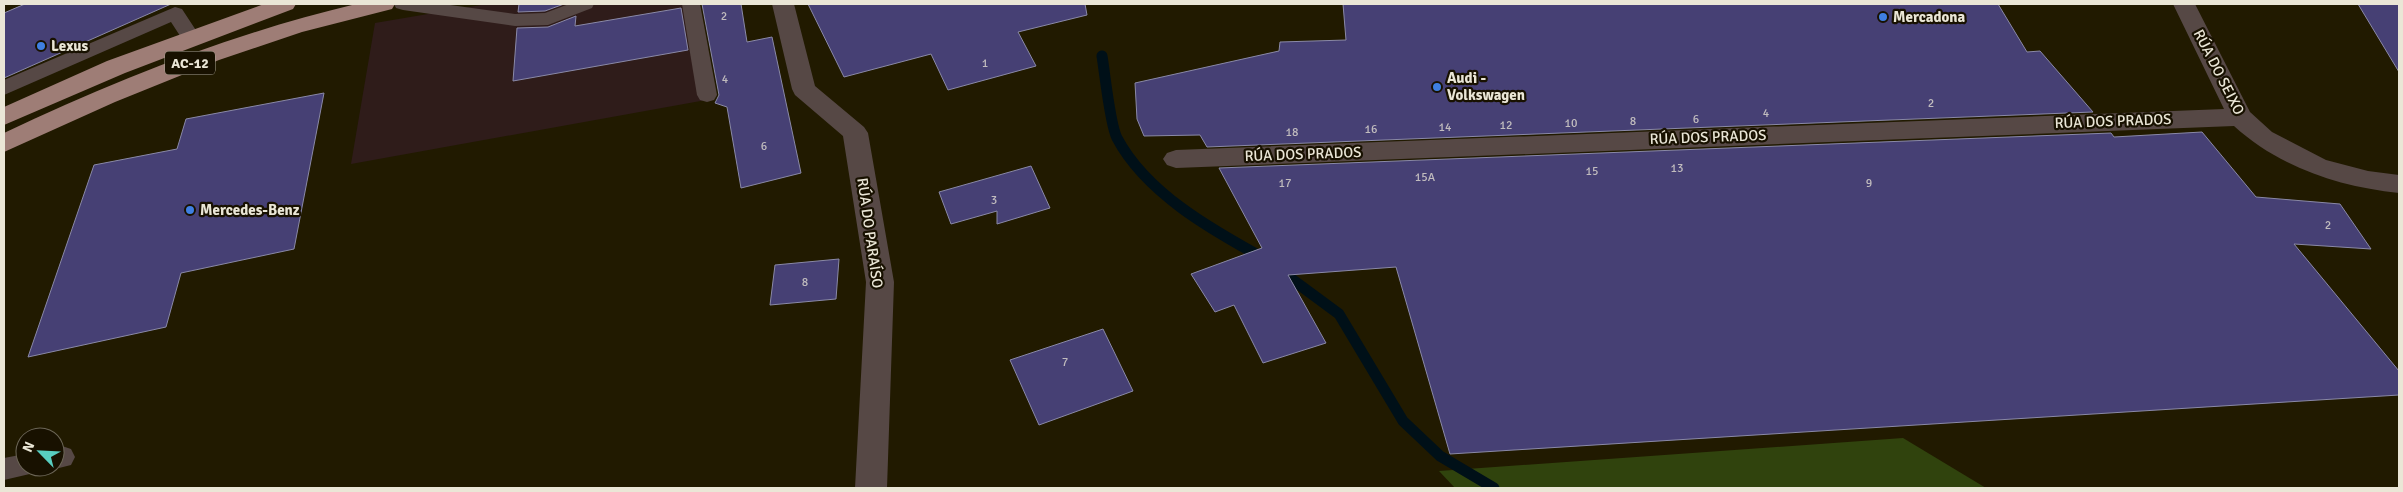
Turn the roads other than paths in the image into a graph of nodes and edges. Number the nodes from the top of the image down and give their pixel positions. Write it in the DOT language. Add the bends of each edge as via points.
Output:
graph roads {
  1 [pos="285,4"];
  2 [pos="384,4"];
  3 [pos="403,4"];
  4 [pos="585,4"];
  5 [pos="691,4"];
  6 [pos="783,4"];
  7 [pos="2184,4"];
  8 [pos="191,38"];
  9 [pos="4,88"];
  10 [pos="707,96"];
  11 [pos="6,111"];
  12 [pos="2240,117"];
  13 [pos="4,142"];
  14 [pos="1176,159"];
  15 [pos="2399,184"];
  16 [pos="871,488"];
  1 -- 8 [label="highway, AC-12"];
  2 -- 13 [label="highway, AC-12" via="281,31 183,66"];
  3 -- 4 [label="lane" via="515,20 548,19"];
  5 -- 10 [label="lane"];
  6 -- 16 [label="street, RÚA DO PARAÍSO" via="804,89 855,133 880,282"];
  7 -- 12 [label="street, RÚA DO SEIXO"];
  8 -- 9 [label="lane" via="175,13"];
  8 -- 11 [label="highway, AC-12"];
  12 -- 14 [label="street, RÚA DOS PRADOS"];
  12 -- 15 [label="street, RÚA DO SEIXO" via="2263,138 2318,167"];
}
